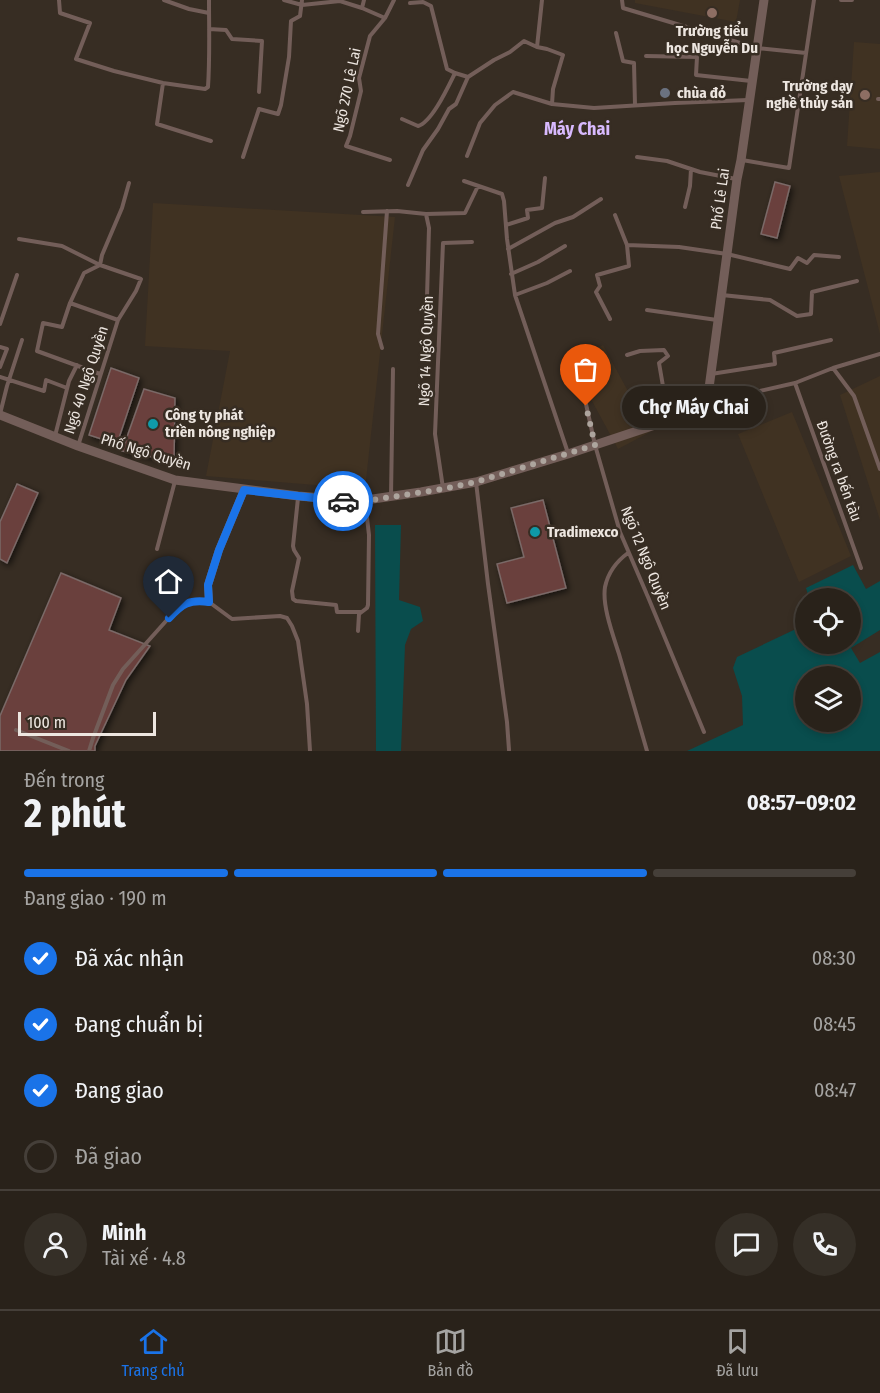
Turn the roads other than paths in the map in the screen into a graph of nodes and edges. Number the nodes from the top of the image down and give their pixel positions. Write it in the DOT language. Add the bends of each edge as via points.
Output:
graph roads {
  1 [pos="59,0"];
  2 [pos="164,0"];
  3 [pos="209,0"];
  4 [pos="284,0"];
  5 [pos="364,0"];
  6 [pos="394,0"];
  7 [pos="542,0"];
  8 [pos="622,0"];
  9 [pos="764,0"];
  10 [pos="814,0"];
  11 [pos="841,0"];
  12 [pos="852,0"];
  13 [pos="302,2"];
  14 [pos="410,3"];
  15 [pos="363,8"];
  16 [pos="209,13"];
  17 [pos="385,18"];
  18 [pos="209,29"];
  19 [pos="616,33"];
  20 [pos="537,46"];
  21 [pos="757,48"];
  22 [pos="806,53"];
  23 [pos="646,56"];
  24 [pos="455,74"];
  25 [pos="468,77"];
  26 [pos="752,81"];
  27 [pos="163,83"];
  28 [pos="259,92"];
  29 [pos="749,100"];
  30 [pos="552,104"];
  31 [pos="635,105"];
  32 [pos="402,119"];
  33 [pos="211,141"];
  34 [pos="467,156"];
  35 [pos="638,156"];
  36 [pos="243,157"];
  37 [pos="390,160"];
  38 [pos="741,160"];
  39 [pos="691,169"];
  40 [pos="545,178"];
  41 [pos="737,179"];
  42 [pos="464,181"];
  43 [pos="129,183"];
  44 [pos="408,185"];
  45 [pos="478,186"];
  46 [pos="601,199"];
  47 [pos="685,207"];
  48 [pos="387,211"];
  49 [pos="363,212"];
  50 [pos="426,214"];
  51 [pos="615,215"];
  52 [pos="506,225"];
  53 [pos="19,239"];
  54 [pos="472,242"];
  55 [pos="627,244"];
  56 [pos="565,246"];
  57 [pos="508,249"];
  58 [pos="727,254"];
  59 [pos="839,257"];
  60 [pos="100,265"];
  61 [pos="570,271"];
  62 [pos="511,274"];
  63 [pos="17,275"];
  64 [pos="857,281"];
  65 [pos="722,294"];
  66 [pos="515,295"];
  67 [pos="428,297"];
  68 [pos="70,303"];
  69 [pos="647,310"];
  70 [pos="610,319"];
  71 [pos="118,320"];
  72 [pos="718,320"];
  73 [pos="0,324"];
  74 [pos="22,340"];
  75 [pos="831,340"];
  76 [pos="0,347"];
  77 [pos="382,348"];
  78 [pos="880,354"];
  79 [pos="627,356"];
  80 [pos="77,365"];
  81 [pos="0,367"];
  82 [pos="833,368"];
  83 [pos="393,369"];
  84 [pos="100,374"];
  85 [pos="710,374"];
  86 [pos="0,377"];
  87 [pos="9,380"];
  88 [pos="795,383"];
  89 [pos="582,386"];
  90 [pos="67,388"];
  91 [pos="664,392"];
  92 [pos="707,398"];
  93 [pos="0,415"];
  94 [pos="667,421"];
  95 [pos="55,437"];
  96 [pos="595,445"];
  97 [pos="78,446"];
  98 [pos="568,454"];
  99 [pos="880,469"];
  100 [pos="175,480"];
  101 [pos="476,482"];
  102 [pos="443,489"];
  103 [pos="244,490"];
  104 [pos="298,496"];
  105 [pos="391,496"];
  106 [pos="365,501"];
  107 [pos="157,549"];
  108 [pos="628,553"];
  109 [pos="861,568"];
  110 [pos="209,602"];
  111 [pos="361,612"];
  112 [pos="358,631"];
  113 [pos="16,730"];
  114 [pos="705,732"];
  115 [pos="509,750"];
  116 [pos="69,751"];
  117 [pos="89,751"];
  118 [pos="310,751"];
  119 [pos="647,751"];
  1 -- 27 [label="lane" via="60,13 90,23 76,59"];
  2 -- 16 [label="lane"];
  3 -- 16 [label="lane"];
  4 -- 13 [label="lane"];
  5 -- 15 [label="lane"];
  6 -- 17 [label="lane, Ngõ 270 Lê Lai"];
  7 -- 20 [label="lane"];
  8 -- 21 [label="lane" via="623,8"];
  9 -- 21 [label="street, Phố Lê Lai"];
  10 -- 22 [label="lane"];
  11 -- 12 [label="lane"];
  13 -- 15 [label="lane" via="340,1"];
  13 -- 36 [label="lane" via="300,16 291,21 282,105 278,114 259,109"];
  14 -- 24 [label="lane" via="431,6 447,69"];
  15 -- 17 [label="lane"];
  16 -- 18 [label="lane"];
  17 -- 37 [label="lane, Ngõ 270 Lê Lai" via="370,36 346,146"];
  18 -- 27 [label="lane" via="207,88"];
  18 -- 28 [label="lane" via="226,30 232,39 262,41"];
  19 -- 31 [label="lane" via="623,61 634,63"];
  20 -- 25 [label="lane" via="524,41"];
  20 -- 30 [label="lane" via="563,55"];
  21 -- 22 [label="lane"];
  21 -- 26 [label="street, Phố Lê Lai"];
  22 -- 38 [label="lane" via="789,168"];
  23 -- 26 [label="lane" via="697,57 696,75"];
  24 -- 25 [label="lane"];
  24 -- 32 [label="lane" via="423,124 418,126"];
  25 -- 44 [label="lane" via="456,104 423,150"];
  26 -- 29 [label="street, Phố Lê Lai"];
  27 -- 33 [label="lane" via="157,124"];
  29 -- 31 [label="lane"];
  29 -- 38 [label="street, Phố Lê Lai"];
  30 -- 31 [label="lane" via="594,108"];
  30 -- 34 [label="lane" via="513,92 480,123"];
  35 -- 39 [label="lane"];
  38 -- 41 [label="street, Phố Lê Lai"];
  39 -- 41 [label="lane"];
  39 -- 47 [label="lane"];
  40 -- 52 [label="lane" via="542,208 527,210 528,218"];
  41 -- 58 [label="street, Phố Lê Lai"];
  42 -- 45 [label="lane"];
  43 -- 60 [label="lane"];
  45 -- 50 [label="lane" via="465,213"];
  45 -- 52 [label="lane" via="502,194"];
  46 -- 57 [label="lane"];
  48 -- 49 [label="lane"];
  48 -- 50 [label="lane"];
  48 -- 77 [label="lane" via="378,334"];
  50 -- 67 [label="lane"];
  51 -- 55 [label="lane"];
  52 -- 57 [label="lane"];
  53 -- 60 [label="lane" via="62,246"];
  54 -- 102 [label="lane, Ngõ 14 Ngô Quyền" via="443,243 435,434"];
  55 -- 58 [label="lane"];
  55 -- 70 [label="lane" via="629,267 597,275 600,286 596,292"];
  56 -- 62 [label="lane"];
  57 -- 62 [label="lane"];
  58 -- 59 [label="lane" via="790,269 798,258 807,263 814,255"];
  58 -- 65 [label="street, Phố Lê Lai"];
  60 -- 68 [label="lane" via="84,273"];
  60 -- 71 [label="lane, Ngõ 40 Ngô Quyền" via="141,279"];
  61 -- 66 [label="lane"];
  62 -- 66 [label="lane"];
  63 -- 73 [label="lane"];
  64 -- 65 [label="lane" via="812,292 811,314 797,316 770,300"];
  65 -- 72 [label="street, Phố Lê Lai"];
  66 -- 98 [label="lane"];
  68 -- 71 [label="lane"];
  68 -- 80 [label="lane" via="62,327 43,323 37,351"];
  69 -- 72 [label="lane"];
  71 -- 84 [label="lane, Ngõ 40 Ngô Quyền"];
  72 -- 85 [label="street, Phố Lê Lai"];
  74 -- 87 [label="lane"];
  75 -- 85 [label="lane" via="774,352 775,364"];
  76 -- 81 [label="lane" via="7,349"];
  78 -- 82 [label="lane"];
  79 -- 91 [label="lane" via="640,351 664,351 668,356 659,363"];
  80 -- 84 [label="lane"];
  80 -- 90 [label="lane"];
  82 -- 88 [label="lane"];
  82 -- 99 [label="lane" via="854,396"];
  83 -- 105 [label="lane"];
  84 -- 97 [label="lane, Ngõ 40 Ngô Quyền"];
  85 -- 92 [label="street, Phố Lê Lai"];
  86 -- 87 [label="lane"];
  87 -- 90 [label="lane" via="44,392 46,380"];
  87 -- 93 [label="lane"];
  88 -- 92 [label="lane"];
  88 -- 109 [label="lane, Đường ra bến tàu"];
  89 -- 96 [label="lane, Ngõ 12 Ngô Quyền"];
  90 -- 95 [label="lane"];
  91 -- 92 [label="lane"];
  91 -- 94 [label="lane" via="639,394"];
  92 -- 94 [label="street, Phố Ngô Quyền"];
  93 -- 95 [label="street, Phố Ngô Quyền"];
  94 -- 96 [label="street, Phố Ngô Quyền"];
  95 -- 97 [label="street, Phố Ngô Quyền"];
  96 -- 98 [label="street, Phố Ngô Quyền"];
  96 -- 108 [label="lane, Ngõ 12 Ngô Quyền"];
  97 -- 100 [label="street, Phố Ngô Quyền"];
  98 -- 101 [label="street, Phố Ngô Quyền"];
  100 -- 103 [label="street, Phố Ngô Quyền"];
  100 -- 107 [label="lane"];
  101 -- 102 [label="street, Phố Ngô Quyền"];
  101 -- 115 [label="lane"];
  102 -- 105 [label="street, Phố Ngô Quyền"];
  103 -- 104 [label="street, Phố Ngô Quyền"];
  103 -- 110 [label="street" via="208,585"];
  104 -- 106 [label="street, Phố Ngô Quyền"];
  104 -- 111 [label="lane" via="293,546 299,558 293,599 336,605 336,612"];
  105 -- 106 [label="street, Phố Ngô Quyền"];
  106 -- 111 [label="lane" via="368,605"];
  108 -- 114 [label="lane, Ngõ 12 Ngô Quyền"];
  108 -- 119 [label="lane" via="608,577 604,596"];
  110 -- 117 [label="lane" via="197,600 181,607 123,669 113,685"];
  110 -- 118 [label="lane" via="232,619 280,616 292,626 298,641"];
  111 -- 112 [label="lane"];
  113 -- 116 [label="lane"];
}
